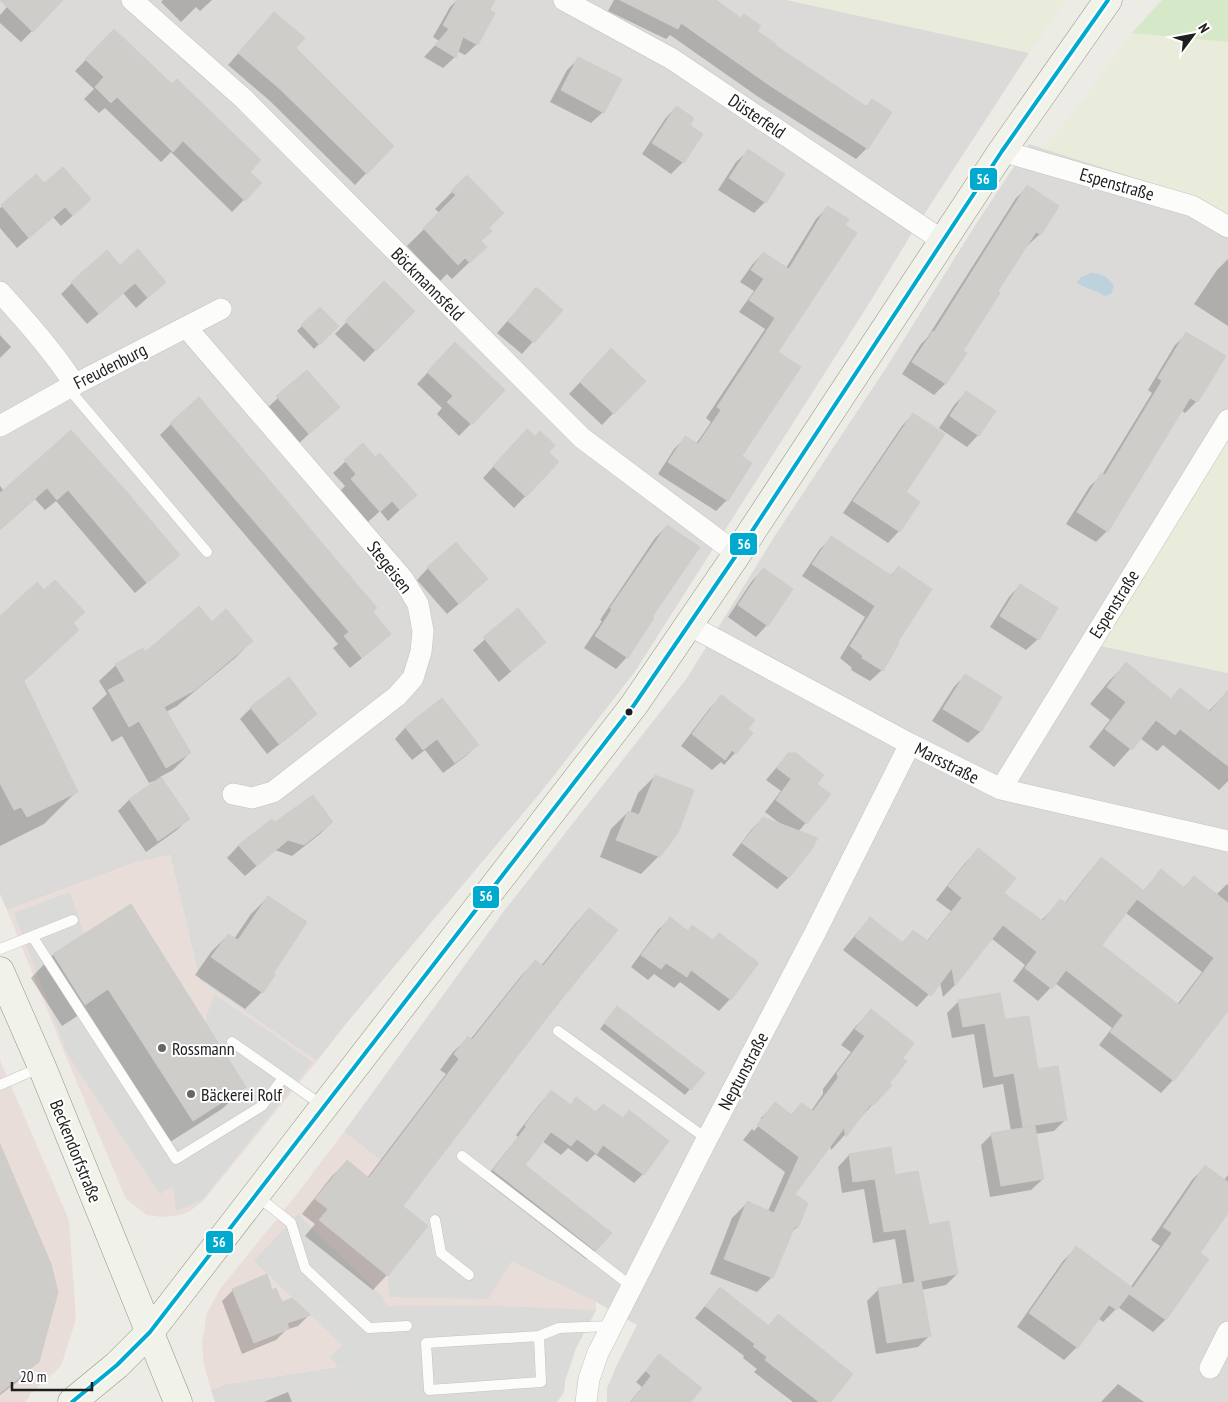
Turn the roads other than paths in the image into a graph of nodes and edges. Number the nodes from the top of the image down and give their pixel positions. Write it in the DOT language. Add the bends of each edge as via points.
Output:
graph roads {
  1 [pos="132,0"];
  2 [pos="564,0"];
  3 [pos="1108,0"];
  4 [pos="1002,151"];
  5 [pos="1228,227"];
  6 [pos="943,240"];
  7 [pos="0,292"];
  8 [pos="221,309"];
  9 [pos="186,327"];
  10 [pos="71,387"];
  11 [pos="1228,420"];
  12 [pos="0,426"];
  13 [pos="207,552"];
  14 [pos="737,554"];
  15 [pos="689,625"];
  16 [pos="910,744"];
  17 [pos="1001,789"];
  18 [pos="232,794"];
  19 [pos="1228,841"];
  20 [pos="73,920"];
  21 [pos="32,936"];
  22 [pos="0,949"];
  23 [pos="0,971"];
  24 [pos="558,1031"];
  25 [pos="232,1042"];
  26 [pos="42,1067"];
  27 [pos="283,1078"];
  28 [pos="0,1085"];
  29 [pos="323,1106"];
  30 [pos="707,1138"];
  31 [pos="462,1156"];
  32 [pos="256,1195"];
  33 [pos="435,1220"];
  34 [pos="469,1275"];
  35 [pos="631,1286"];
  36 [pos="407,1326"];
  37 [pos="611,1326"];
  38 [pos="150,1332"];
  39 [pos="1228,1332"];
  40 [pos="539,1336"];
  41 [pos="1210,1368"];
  42 [pos="72,1402"];
  43 [pos="178,1402"];
  44 [pos="586,1402"];
  1 -- 14 [label="street, Böckmannsfeld" via="244,99 582,438"];
  2 -- 6 [label="street, Düsterfeld" via="672,59"];
  3 -- 4 [label="main road"];
  4 -- 5 [label="street, Espenstraße" via="1192,206"];
  4 -- 6 [label="main road"];
  6 -- 14 [label="main road"];
  7 -- 10 [label="street" via="45,342 61,364"];
  8 -- 9 [label="street, Freudenburg"];
  9 -- 10 [label="street, Freudenburg"];
  9 -- 18 [label="street, Stegeisen" via="404,579 418,604 423,631 413,678 398,696 273,792 252,798"];
  10 -- 12 [label="street, Freudenburg"];
  10 -- 13 [label="lane"];
  11 -- 17 [label="street, Espenstraße"];
  14 -- 15 [label="main road"];
  15 -- 16 [label="street, Marsstraße"];
  15 -- 29 [label="main road" via="634,705"];
  16 -- 17 [label="street, Marsstraße"];
  16 -- 30 [label="street, Neptunstraße"];
  17 -- 19 [label="street, Marsstraße"];
  20 -- 21 [label="lane"];
  21 -- 22 [label="lane"];
  21 -- 27 [label="lane" via="176,1159 262,1106"];
  23 -- 26 [label="main road, Beckendorfstraße"];
  24 -- 30 [label="lane"];
  25 -- 27 [label="lane"];
  26 -- 28 [label="lane"];
  26 -- 38 [label="main road, Beckendorfstraße"];
  27 -- 29 [label="lane"];
  29 -- 32 [label="main road"];
  30 -- 35 [label="street, Neptunstraße"];
  31 -- 35 [label="lane"];
  32 -- 36 [label="lane" via="291,1223 304,1268 369,1328"];
  32 -- 38 [label="main road"];
  33 -- 34 [label="lane" via="441,1253"];
  35 -- 37 [label="street, Neptunstraße"];
  37 -- 40 [label="lane" via="559,1328"];
  37 -- 44 [label="street, Neptunstraße" via="589,1379"];
  38 -- 42 [label="main road" via="117,1365"];
  38 -- 43 [label="main road, Beckendorfstraße"];
  39 -- 41 [label="street"];
  40 -- 40 [label="lane" via="541,1382 429,1390 426,1343"];
}
